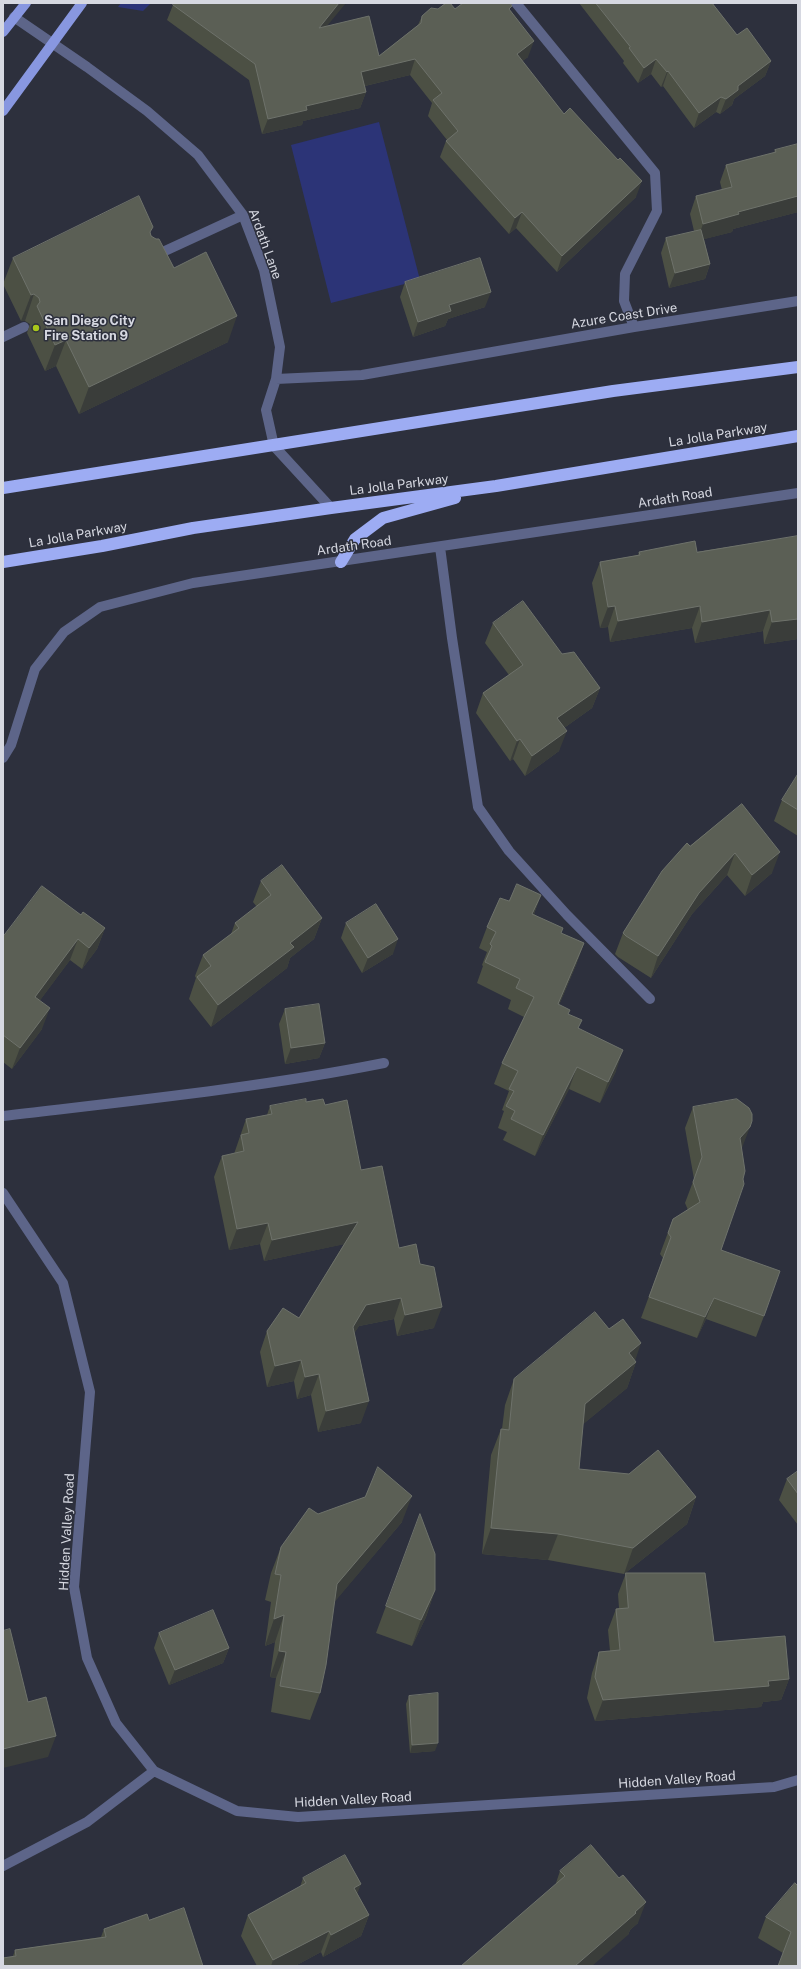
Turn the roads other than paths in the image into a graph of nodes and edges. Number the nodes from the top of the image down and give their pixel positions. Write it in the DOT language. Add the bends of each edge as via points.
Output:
graph roads {
  1 [pos="26,3"];
  2 [pos="82,3"];
  3 [pos="516,3"];
  4 [pos="14,17"];
  5 [pos="3,32"];
  6 [pos="52,44"];
  7 [pos="3,111"];
  8 [pos="243,215"];
  9 [pos="147,259"];
  10 [pos="798,302"];
  11 [pos="24,327"];
  12 [pos="634,327"];
  13 [pos="3,336"];
  14 [pos="798,367"];
  15 [pos="276,380"];
  16 [pos="798,436"];
  17 [pos="274,446"];
  18 [pos="496,486"];
  19 [pos="3,488"];
  20 [pos="798,493"];
  21 [pos="331,508"];
  22 [pos="440,546"];
  23 [pos="3,562"];
  24 [pos="341,562"];
  25 [pos="3,758"];
  26 [pos="650,999"];
  27 [pos="384,1063"];
  28 [pos="3,1116"];
  29 [pos="3,1193"];
  30 [pos="154,1771"];
  31 [pos="798,1780"];
  32 [pos="3,1866"];
  1 -- 4 [label="main road"];
  2 -- 6 [label="main road"];
  3 -- 12 [label="street" via="655,173 657,211 625,274 624,301"];
  4 -- 5 [label="main road"];
  4 -- 6 [label="street, Ardath Lane"];
  6 -- 7 [label="main road"];
  6 -- 8 [label="street, Ardath Lane" via="147,111 198,155"];
  8 -- 9 [label="street"];
  8 -- 15 [label="street, Ardath Lane" via="264,270 280,347"];
  10 -- 12 [label="street, Azure Coast Drive"];
  11 -- 13 [label="street"];
  12 -- 15 [label="street, Azure Coast Drive" via="362,375"];
  14 -- 17 [label="highway" via="613,391"];
  15 -- 17 [label="street, Ardath Lane" via="266,410"];
  16 -- 18 [label="highway, La Jolla Parkway"];
  17 -- 19 [label="highway"];
  17 -- 21 [label="street"];
  18 -- 21 [label="highway, La Jolla Parkway"];
  18 -- 24 [label="highway" via="383,518 356,539"];
  20 -- 22 [label="street, Ardath Road"];
  21 -- 23 [label="highway, La Jolla Parkway" via="194,528"];
  22 -- 24 [label="street, Ardath Road"];
  22 -- 26 [label="street" via="478,807 509,851 567,915"];
  24 -- 25 [label="street, Ardath Road" via="193,583 100,607 64,632 35,669 11,746"];
  27 -- 28 [label="street" via="211,1091"];
  29 -- 30 [label="street, Hidden Valley Road" via="63,1283 90,1392 74,1587 87,1658 116,1723"];
  30 -- 31 [label="street, Hidden Valley Road" via="236,1810 298,1817 774,1787"];
  30 -- 32 [label="street" via="87,1822"];
}
